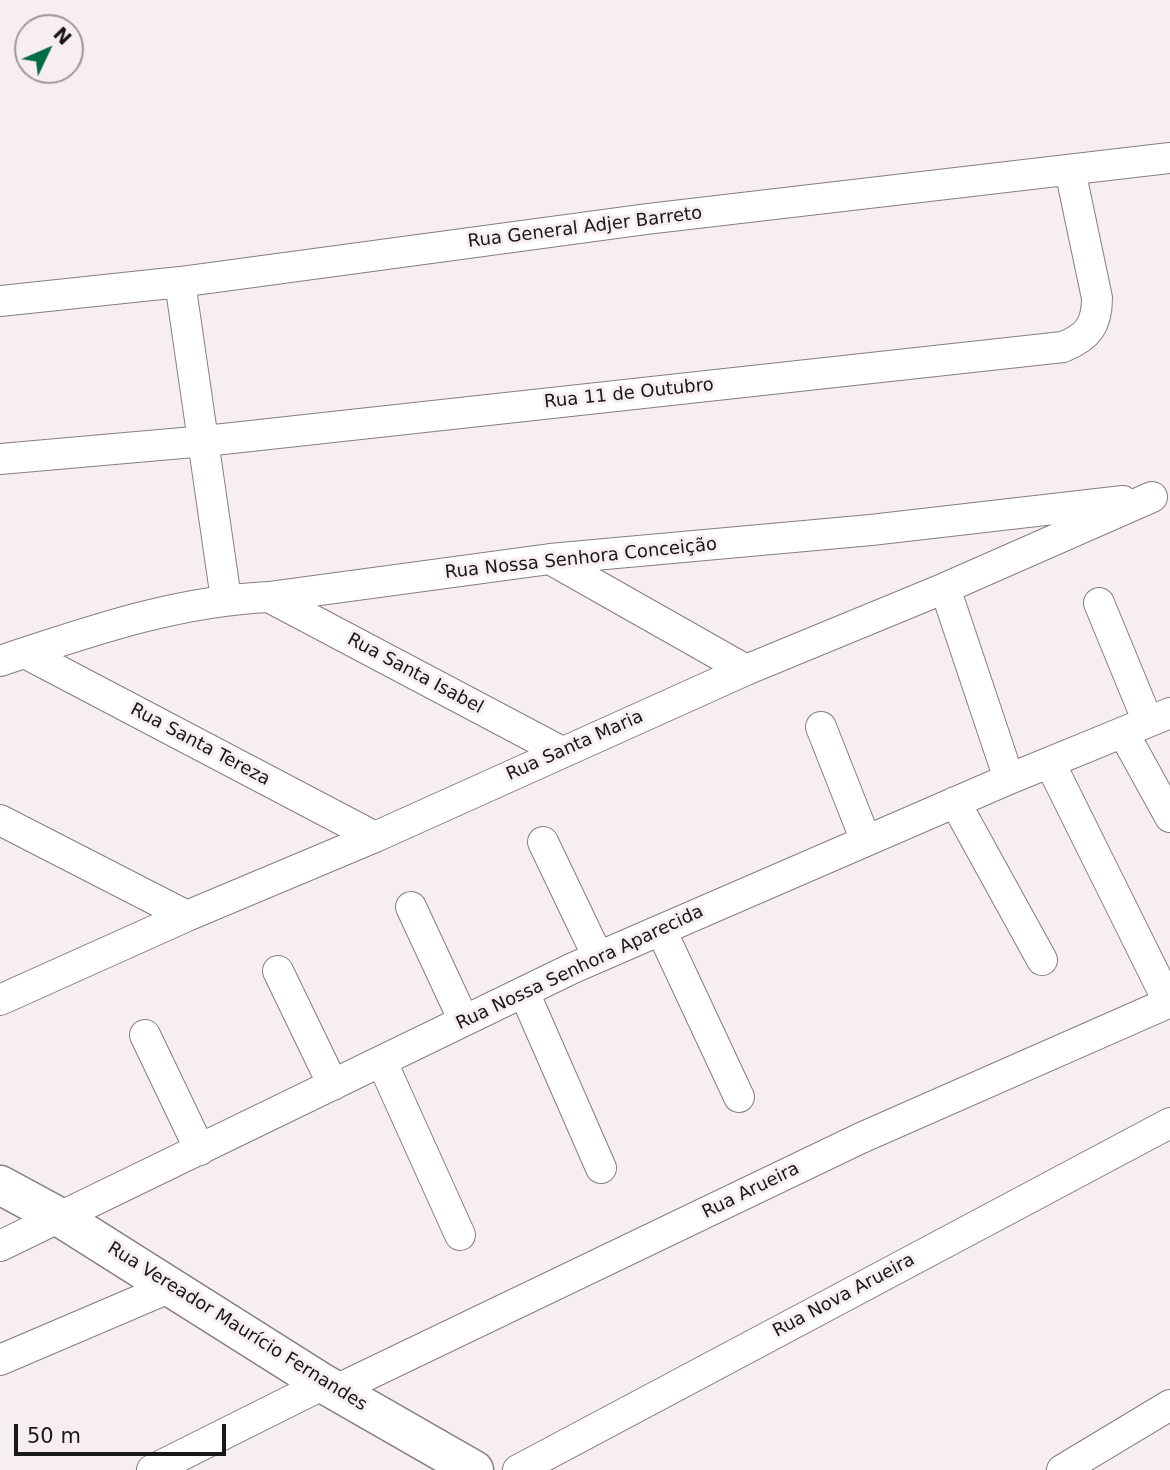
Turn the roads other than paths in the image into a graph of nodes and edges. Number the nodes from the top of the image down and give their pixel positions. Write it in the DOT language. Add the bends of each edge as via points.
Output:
graph roads {
  1 [pos="1170,158"];
  2 [pos="1070,170"];
  3 [pos="180,282"];
  4 [pos="0,302"];
  5 [pos="205,441"];
  6 [pos="0,459"];
  7 [pos="1161,495"];
  8 [pos="550,559"];
  9 [pos="945,588"];
  10 [pos="269,597"];
  11 [pos="226,599"];
  12 [pos="1099,603"];
  13 [pos="12,657"];
  14 [pos="746,670"];
  15 [pos="1147,723"];
  16 [pos="821,727"];
  17 [pos="562,752"];
  18 [pos="1050,763"];
  19 [pos="1009,779"];
  20 [pos="955,802"];
  21 [pos="1170,817"];
  22 [pos="0,820"];
  23 [pos="375,837"];
  24 [pos="866,841"];
  25 [pos="543,842"];
  26 [pos="411,907"];
  27 [pos="187,916"];
  28 [pos="661,930"];
  29 [pos="598,957"];
  30 [pos="1042,960"];
  31 [pos="278,971"];
  32 [pos="524,992"];
  33 [pos="0,1000"];
  34 [pos="1169,1003"];
  35 [pos="464,1021"];
  36 [pos="145,1035"];
  37 [pos="382,1062"];
  38 [pos="333,1085"];
  39 [pos="738,1097"];
  40 [pos="1170,1123"];
  41 [pos="200,1150"];
  42 [pos="601,1167"];
  43 [pos="0,1185"];
  44 [pos="61,1218"];
  45 [pos="460,1235"];
  46 [pos="0,1246"];
  47 [pos="172,1287"];
  48 [pos="0,1360"];
  49 [pos="330,1387"];
  50 [pos="1170,1405"];
  51 [pos="152,1470"];
  52 [pos="474,1470"];
  53 [pos="518,1470"];
  54 [pos="1062,1470"];
  1 -- 2 [label="street, Rua General Adjer Barreto"];
  2 -- 3 [label="street, Rua General Adjer Barreto" via="647,219"];
  2 -- 5 [label="street, Rua 11 de Outubro" via="1097,315 1091,330 1063,346"];
  3 -- 4 [label="street, Rua General Adjer Barreto"];
  3 -- 5 [label="street"];
  5 -- 6 [label="street, Rua 11 de Outubro"];
  5 -- 11 [label="street"];
  7 -- 8 [label="street, Rua Nossa Senhora Conceição" via="872,530"];
  7 -- 9 [label="street, Rua Santa Maria"];
  8 -- 10 [label="street, Rua Nossa Senhora Conceição"];
  8 -- 14 [label="street"];
  9 -- 14 [label="street, Rua Santa Maria"];
  9 -- 19 [label="street"];
  10 -- 11 [label="street, Rua Nossa Senhora Conceição"];
  10 -- 17 [label="street, Rua Santa Isabel"];
  11 -- 13 [label="street, Rua Nossa Senhora Conceição" via="149,614"];
  12 -- 15 [label="street"];
  13 -- 23 [label="street, Rua Santa Tereza"];
  14 -- 17 [label="street, Rua Santa Maria"];
  15 -- 18 [label="street, Rua Nossa Senhora Aparecida"];
  15 -- 21 [label="street"];
  16 -- 24 [label="street"];
  17 -- 23 [label="street, Rua Santa Maria"];
  18 -- 19 [label="street, Rua Nossa Senhora Aparecida"];
  18 -- 34 [label="street"];
  19 -- 20 [label="street, Rua Nossa Senhora Aparecida"];
  20 -- 24 [label="street, Rua Nossa Senhora Aparecida"];
  20 -- 30 [label="street"];
  22 -- 27 [label="street"];
  23 -- 27 [label="street, Rua Santa Maria"];
  24 -- 28 [label="street, Rua Nossa Senhora Aparecida"];
  25 -- 29 [label="street"];
  26 -- 35 [label="street"];
  27 -- 33 [label="street, Rua Santa Maria"];
  28 -- 29 [label="street, Rua Nossa Senhora Aparecida"];
  28 -- 39 [label="street"];
  29 -- 32 [label="street, Rua Nossa Senhora Aparecida"];
  31 -- 38 [label="street"];
  32 -- 35 [label="street, Rua Nossa Senhora Aparecida"];
  32 -- 42 [label="street"];
  34 -- 49 [label="street, Rua Arueira" via="861,1139"];
  35 -- 37 [label="street, Rua Nossa Senhora Aparecida"];
  36 -- 41 [label="street"];
  37 -- 38 [label="street, Rua Nossa Senhora Aparecida"];
  37 -- 45 [label="street"];
  38 -- 41 [label="street, Rua Nossa Senhora Aparecida"];
  40 -- 53 [label="street, Rua Nova Arueira"];
  41 -- 44 [label="street, Rua Nossa Senhora Aparecida"];
  43 -- 44 [label="street, Rua Vereador Maurício Fernandes"];
  44 -- 46 [label="street, Rua Nossa Senhora Aparecida"];
  44 -- 47 [label="street, Rua Vereador Maurício Fernandes"];
  47 -- 48 [label="street"];
  47 -- 49 [label="street, Rua Vereador Maurício Fernandes"];
  49 -- 51 [label="street, Rua Arueira"];
  49 -- 52 [label="street, Rua Vereador Maurício Fernandes"];
  50 -- 54 [label="street"];
}
